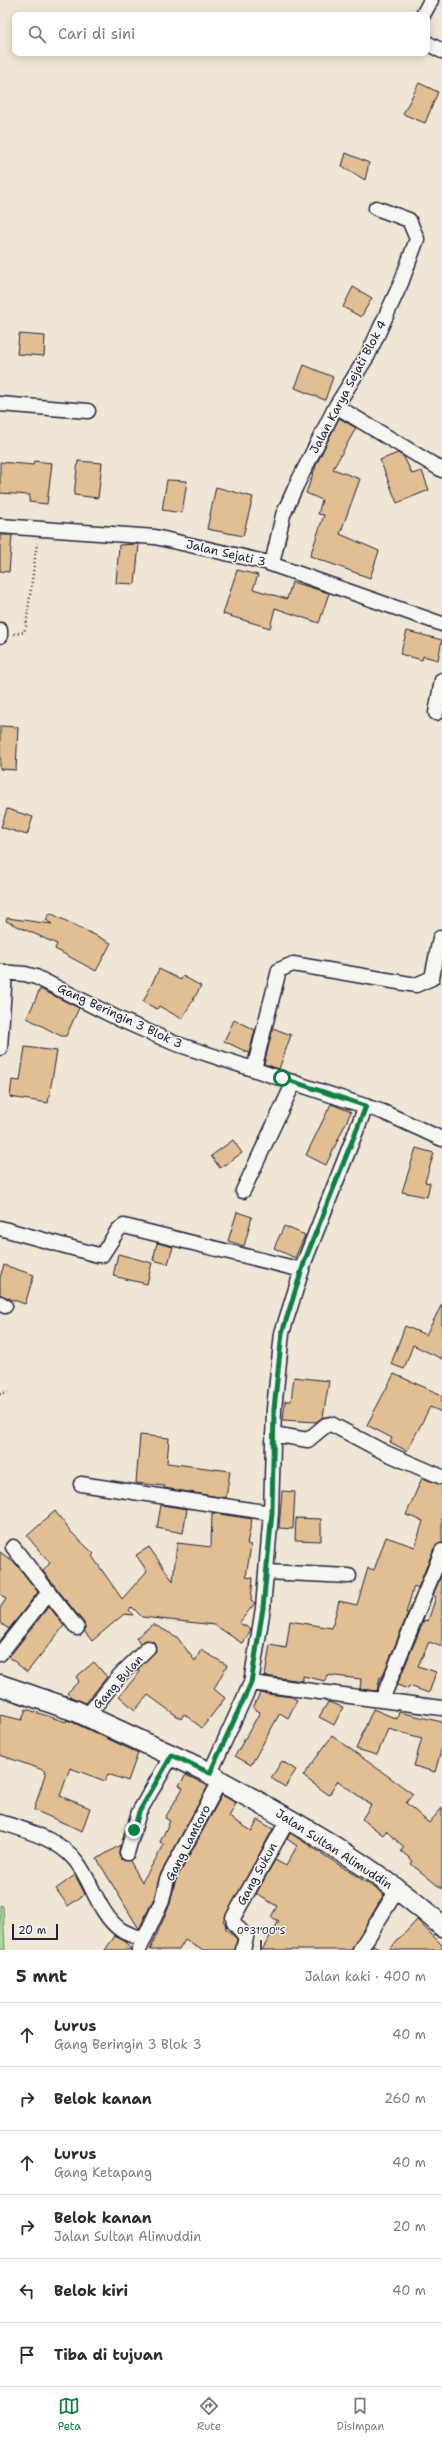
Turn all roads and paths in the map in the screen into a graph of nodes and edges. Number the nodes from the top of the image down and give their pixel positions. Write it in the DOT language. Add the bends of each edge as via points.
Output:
graph roads {
  1 [pos="432,0"];
  2 [pos="425,12"];
  3 [pos="430,45"];
  4 [pos="442,51"];
  5 [pos="376,208"];
  6 [pos="0,404"];
  7 [pos="336,406"];
  8 [pos="88,411"];
  9 [pos="442,470"];
  10 [pos="0,526"];
  11 [pos="39,529"];
  12 [pos="272,564"];
  13 [pos="442,624"];
  14 [pos="0,632"];
  15 [pos="442,680"];
  16 [pos="436,714"];
  17 [pos="442,938"];
  18 [pos="2,972"];
  19 [pos="0,1048"];
  20 [pos="254,1069"];
  21 [pos="294,1082"];
  22 [pos="366,1106"];
  23 [pos="442,1139"];
  24 [pos="243,1191"];
  25 [pos="0,1228"];
  26 [pos="302,1270"];
  27 [pos="8,1392"];
  28 [pos="0,1394"];
  29 [pos="273,1434"];
  30 [pos="442,1477"];
  31 [pos="81,1484"];
  32 [pos="272,1513"];
  33 [pos="12,1547"];
  34 [pos="442,1551"];
  35 [pos="266,1572"];
  36 [pos="349,1576"];
  37 [pos="49,1592"];
  38 [pos="77,1628"];
  39 [pos="148,1648"];
  40 [pos="0,1654"];
  41 [pos="251,1683"];
  42 [pos="0,1685"];
  43 [pos="382,1700"];
  44 [pos="442,1708"];
  45 [pos="87,1716"];
  46 [pos="172,1755"];
  47 [pos="215,1777"];
  48 [pos="289,1818"];
  49 [pos="0,1822"];
  50 [pos="128,1853"];
  51 [pos="397,1890"];
  52 [pos="442,1926"];
  53 [pos="141,1945"];
  54 [pos="243,1950"];
  55 [pos="360,1950"];
  1 -- 2 [label="street"];
  3 -- 4 [label="street"];
  5 -- 7 [label="street, Jalan Karya Sejati Blok 4" via="409,220 417,239 401,283 368,356"];
  6 -- 8 [label="street"];
  7 -- 9 [label="street"];
  7 -- 12 [label="street, Jalan Karya Sejati Blok 4" via="283,516"];
  10 -- 11 [label="street, Jalan Sejati 3"];
  11 -- 12 [label="street, Jalan Sejati 3" via="155,537"];
  11 -- 14 [label="path" via="24,632 18,635"];
  12 -- 13 [label="street, Jalan Sejati 3"];
  15 -- 16 [label="street"];
  17 -- 20 [label="street" via="432,978 416,985 293,964 279,970"];
  18 -- 19 [label="street"];
  18 -- 20 [label="street, Gang Beringin 3 Blok 3" via="36,977 174,1043"];
  20 -- 21 [label="street, Gang Beringin 3 Blok 3"];
  21 -- 22 [label="street, Gang Beringin 3 Blok 3"];
  21 -- 24 [label="street"];
  22 -- 23 [label="street, Gang Beringin 3 Blok 3"];
  22 -- 26 [label="street, Gang Lamtoro"];
  25 -- 26 [label="street" via="98,1255 102,1254 118,1230 124,1226"];
  26 -- 29 [label="street, Gang Lamtoro" via="282,1333"];
  27 -- 28 [label="path"];
  29 -- 30 [label="street" via="308,1440 326,1425 331,1424 384,1452"];
  29 -- 32 [label="street, Gang Lamtoro"];
  31 -- 32 [label="street"];
  32 -- 35 [label="street, Gang Lamtoro"];
  33 -- 37 [label="street"];
  34 -- 43 [label="street"];
  35 -- 36 [label="street"];
  35 -- 41 [label="street, Gang Lamtoro"];
  37 -- 38 [label="street"];
  37 -- 40 [label="street"];
  39 -- 45 [label="street, Gang Bulan" via="120,1675"];
  41 -- 43 [label="street"];
  41 -- 47 [label="street, Gang Lamtoro"];
  42 -- 45 [label="main road, Jalan Sultan Alimuddin"];
  43 -- 44 [label="street"];
  45 -- 46 [label="main road, Jalan Sultan Alimuddin"];
  46 -- 47 [label="main road, Jalan Sultan Alimuddin"];
  46 -- 50 [label="street" via="139,1812"];
  47 -- 48 [label="main road, Jalan Sultan Alimuddin"];
  47 -- 53 [label="street, Gang Lamtoro"];
  48 -- 51 [label="main road, Jalan Sultan Alimuddin"];
  48 -- 54 [label="street, Gang Sukun" via="233,1918 246,1937"];
  49 -- 53 [label="street" via="24,1829 56,1844 76,1860 109,1916 120,1929"];
  51 -- 52 [label="main road, Jalan Sultan Alimuddin"];
  51 -- 55 [label="street"];
}
